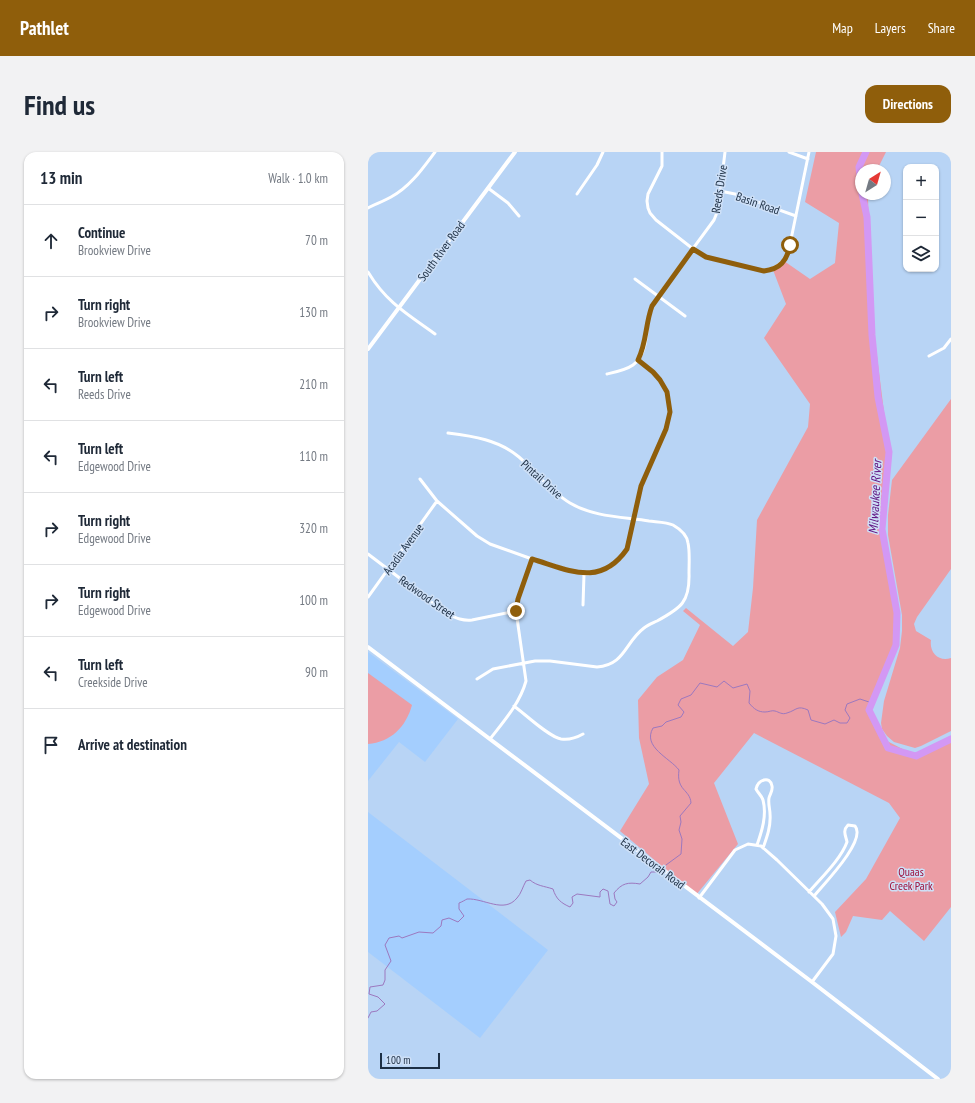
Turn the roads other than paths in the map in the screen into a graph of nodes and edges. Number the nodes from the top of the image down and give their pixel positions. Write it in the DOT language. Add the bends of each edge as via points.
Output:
graph roads {
  1 [pos="435,152"];
  2 [pos="515,152"];
  3 [pos="603,152"];
  4 [pos="662,152"];
  5 [pos="725,152"];
  6 [pos="789,152"];
  7 [pos="809,152"];
  8 [pos="808,159"];
  9 [pos="488,188"];
  10 [pos="720,191"];
  11 [pos="577,194"];
  12 [pos="368,208"];
  13 [pos="519,216"];
  14 [pos="796,216"];
  15 [pos="693,249"];
  16 [pos="368,272"];
  17 [pos="635,279"];
  18 [pos="658,296"];
  19 [pos="399,308"];
  20 [pos="685,316"];
  21 [pos="435,334"];
  22 [pos="951,339"];
  23 [pos="368,350"];
  24 [pos="929,356"];
  25 [pos="638,360"];
  26 [pos="607,374"];
  27 [pos="448,434"];
  28 [pos="420,479"];
  29 [pos="437,501"];
  30 [pos="634,519"];
  31 [pos="368,554"];
  32 [pos="532,559"];
  33 [pos="388,570"];
  34 [pos="584,574"];
  35 [pos="368,596"];
  36 [pos="583,605"];
  37 [pos="516,611"];
  38 [pos="368,647"];
  39 [pos="524,662"];
  40 [pos="477,678"];
  41 [pos="514,706"];
  42 [pos="583,734"];
  43 [pos="490,739"];
  44 [pos="757,846"];
  45 [pos="763,848"];
  46 [pos="809,892"];
  47 [pos="814,896"];
  48 [pos="700,898"];
  49 [pos="812,982"];
  50 [pos="938,1079"];
  1 -- 12 [label="street" via="420,173 407,185 392,197"];
  2 -- 9 [label="street, South River Road"];
  3 -- 11 [label="street"];
  4 -- 15 [label="street" via="662,166 648,194 648,208 656,220"];
  5 -- 10 [label="street, Reeds Drive"];
  6 -- 8 [label="street"];
  7 -- 8 [label="street"];
  8 -- 14 [label="street"];
  9 -- 13 [label="street" via="508,203"];
  9 -- 19 [label="street, South River Road"];
  10 -- 14 [label="street, Basin Road"];
  10 -- 15 [label="street, Reeds Drive" via="714,220"];
  14 -- 15 [label="street" via="788,254 773,270 764,271 706,257"];
  15 -- 18 [label="street, Reeds Drive"];
  16 -- 19 [label="street" via="386,298"];
  17 -- 18 [label="street"];
  18 -- 20 [label="street"];
  18 -- 25 [label="street, Reeds Drive" via="649,314 644,349"];
  19 -- 21 [label="street"];
  19 -- 23 [label="street, South River Road"];
  22 -- 24 [label="street" via="944,348"];
  25 -- 26 [label="street" via="629,367"];
  25 -- 30 [label="street" via="660,380 667,392 670,412 666,429 641,486"];
  27 -- 30 [label="street, Pintail Drive" via="473,436 495,443 517,456 550,489 571,504 602,514"];
  28 -- 29 [label="street"];
  29 -- 32 [label="street" via="490,544"];
  29 -- 33 [label="street, Acadia Avenue"];
  30 -- 34 [label="street" via="627,549 621,558 609,568"];
  30 -- 39 [label="street, Pintail Drive" via="672,524 683,532 688,542 690,584 681,606 644,628 614,662 604,666 550,661"];
  31 -- 33 [label="street, Redwood Street"];
  32 -- 34 [label="street"];
  32 -- 37 [label="street"];
  33 -- 35 [label="street, Acadia Avenue"];
  33 -- 37 [label="street, Redwood Street" via="447,614 458,619 472,620"];
  34 -- 36 [label="street"];
  37 -- 39 [label="street"];
  38 -- 43 [label="street, East Decorah Road"];
  39 -- 40 [label="street" via="493,668"];
  39 -- 41 [label="street" via="524,690"];
  41 -- 42 [label="street" via="553,736 570,739"];
  41 -- 43 [label="street"];
  43 -- 48 [label="street, East Decorah Road"];
  44 -- 45 [label="street"];
  44 -- 45 [label="street" via="764,825 764,816 763,801 756,789 764,779 772,784 772,789 769,797 770,827"];
  44 -- 48 [label="street" via="748,844 735,850"];
  45 -- 46 [label="street"];
  46 -- 47 [label="street"];
  46 -- 47 [label="street" via="846,846 845,828 848,825 855,826 858,833 848,855"];
  47 -- 49 [label="street" via="833,920 836,936 833,954"];
  48 -- 49 [label="street, East Decorah Road"];
  49 -- 50 [label="street, East Decorah Road"];
}
